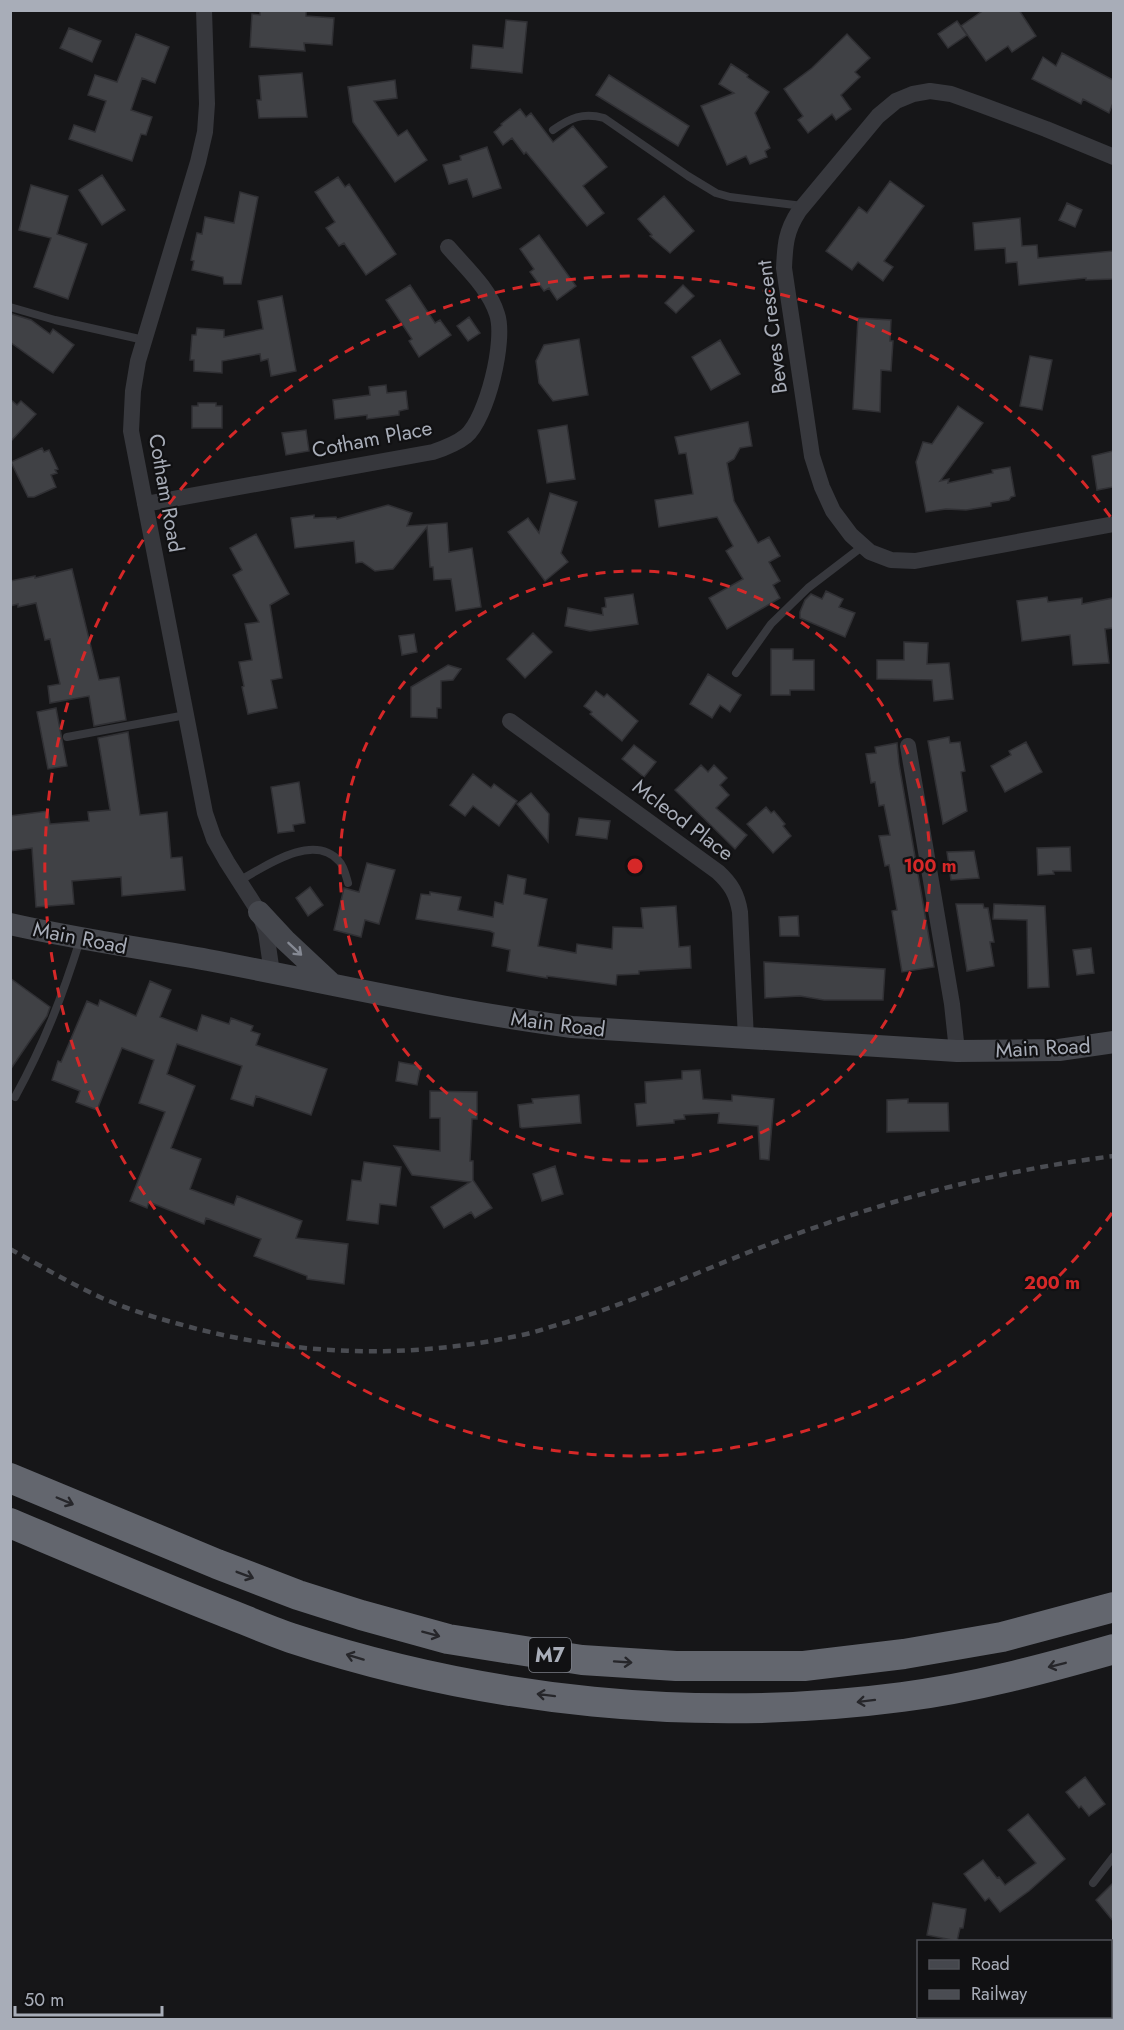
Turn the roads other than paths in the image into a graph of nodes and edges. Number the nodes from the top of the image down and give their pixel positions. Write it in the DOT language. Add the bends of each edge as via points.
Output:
graph roads {
  1 [pos="204,10"];
  2 [pos="553,130"];
  3 [pos="1113,157"];
  4 [pos="803,206"];
  5 [pos="448,247"];
  6 [pos="10,307"];
  7 [pos="144,340"];
  8 [pos="145,504"];
  9 [pos="1113,524"];
  10 [pos="863,546"];
  11 [pos="736,673"];
  12 [pos="186,715"];
  13 [pos="510,721"];
  14 [pos="67,737"];
  15 [pos="908,746"];
  16 [pos="239,881"];
  17 [pos="348,883"];
  18 [pos="259,912"];
  19 [pos="10,924"];
  20 [pos="81,939"];
  21 [pos="272,973"];
  22 [pos="333,985"];
  23 [pos="746,1039"];
  24 [pos="1113,1042"];
  25 [pos="957,1051"];
  26 [pos="15,1097"];
  27 [pos="10,1478"];
  28 [pos="10,1523"];
  29 [pos="1110,1608"];
  30 [pos="1113,1649"];
  31 [pos="1113,1856"];
  32 [pos="1093,1883"];
  1 -- 7 [label="street, Cotham Road" via="205,132"];
  2 -- 4 [label="lane" via="581,115 598,116 716,193"];
  3 -- 4 [label="street, Beves Crescent" via="979,104 930,91 896,101 878,116"];
  4 -- 10 [label="street, Beves Crescent" via="789,227 784,268 812,456 833,511"];
  5 -- 8 [label="street, Cotham Place" via="490,298 501,332 498,362 479,417 468,435 433,453"];
  6 -- 7 [label="lane"];
  7 -- 8 [label="street, Cotham Road" via="133,391 131,431"];
  8 -- 12 [label="street, Cotham Road"];
  9 -- 10 [label="street, Beves Crescent" via="915,561 891,560"];
  10 -- 11 [label="lane" via="808,588 771,624"];
  12 -- 14 [label="lane"];
  12 -- 16 [label="street, Cotham Road" via="205,813 214,839"];
  13 -- 23 [label="street, Mcleod Place" via="730,884 740,912"];
  15 -- 25 [label="street"];
  16 -- 17 [label="lane" via="274,861 305,850 333,856 341,863"];
  16 -- 18 [label="street, Cotham Road"];
  18 -- 21 [label="street, Cotham Road"];
  18 -- 22 [label="main road, one-way"];
  19 -- 20 [label="main road, Main Road"];
  20 -- 21 [label="main road, Main Road"];
  20 -- 26 [label="lane" via="58,1007"];
  21 -- 22 [label="main road, Main Road"];
  22 -- 23 [label="main road, Main Road" via="572,1027"];
  23 -- 25 [label="main road, Main Road"];
  24 -- 25 [label="main road, Main Road" via="1059,1050"];
  27 -- 29 [label="highway, M7, one-way" via="217,1564 361,1616 448,1638 582,1660 676,1666 804,1666 1002,1637"];
  30 -- 28 [label="highway, M7, one-way" via="983,1683 904,1697 836,1705 730,1709 640,1706 513,1691 392,1668 290,1637"];
  31 -- 32 [label="lane"];
}
